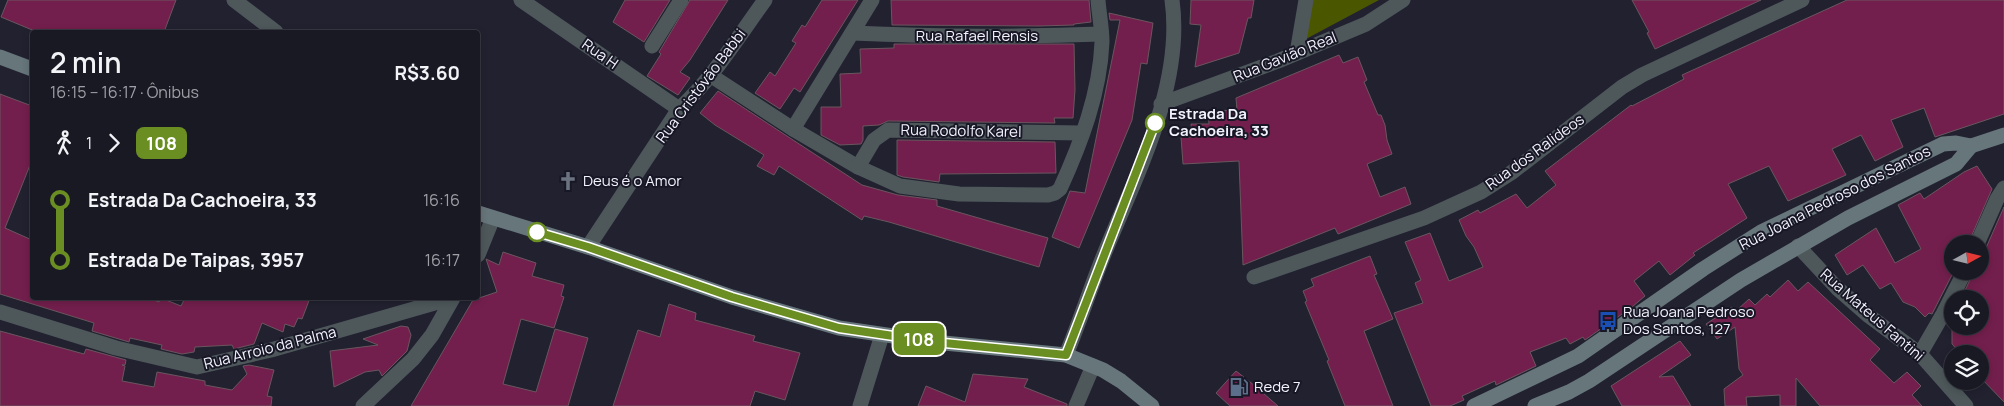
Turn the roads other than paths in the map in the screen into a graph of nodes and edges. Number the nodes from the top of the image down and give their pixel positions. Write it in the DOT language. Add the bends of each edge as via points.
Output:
graph roads {
  1 [pos="234,0"];
  2 [pos="521,0"];
  3 [pos="681,0"];
  4 [pos="765,0"];
  5 [pos="872,0"];
  6 [pos="1098,0"];
  7 [pos="1172,0"];
  8 [pos="1306,0"];
  9 [pos="1403,0"];
  10 [pos="1802,0"];
  11 [pos="273,30"];
  12 [pos="852,33"];
  13 [pos="1101,34"];
  14 [pos="652,46"];
  15 [pos="1297,53"];
  16 [pos="0,57"];
  17 [pos="30,68"];
  18 [pos="710,75"];
  19 [pos="1161,104"];
  20 [pos="679,109"];
  21 [pos="793,129"];
  22 [pos="1082,133"];
  23 [pos="2004,134"];
  24 [pos="1971,146"];
  25 [pos="858,167"];
  26 [pos="2004,188"];
  27 [pos="480,214"];
  28 [pos="493,218"];
  29 [pos="1981,235"];
  30 [pos="1798,246"];
  31 [pos="588,247"];
  32 [pos="480,250"];
  33 [pos="1254,277"];
  34 [pos="1960,280"];
  35 [pos="445,300"];
  36 [pos="451,300"];
  37 [pos="0,312"];
  38 [pos="882,334"];
  39 [pos="1920,354"];
  40 [pos="1066,355"];
  41 [pos="1093,366"];
  42 [pos="1949,399"];
  43 [pos="363,406"];
  44 [pos="860,406"];
  45 [pos="1076,406"];
  46 [pos="1152,406"];
  47 [pos="1474,406"];
  48 [pos="1535,406"];
  49 [pos="1966,406"];
  1 -- 11 [label="street"];
  2 -- 20 [label="street, Rua H"];
  3 -- 14 [label="street"];
  4 -- 18 [label="street, Rua Cristóvão Babbi"];
  5 -- 12 [label="street"];
  6 -- 13 [label="street"];
  7 -- 19 [label="street" via="1171,62"];
  8 -- 15 [label="street"];
  9 -- 15 [label="street, Rua Gavião Real" via="1366,24"];
  10 -- 33 [label="street, Rua dos Ralideos" via="1642,75 1511,173 1480,192 1424,218"];
  12 -- 13 [label="street, Rua Rafael Rensis" via="918,36"];
  12 -- 21 [label="street"];
  13 -- 22 [label="street" via="1093,100"];
  15 -- 19 [label="street, Rua Gavião Real"];
  16 -- 17 [label="street"];
  18 -- 20 [label="street, Rua Cristóvão Babbi"];
  18 -- 21 [label="street"];
  19 -- 40 [label="street"];
  20 -- 31 [label="street, Rua Cristóvão Babbi"];
  21 -- 25 [label="street"];
  22 -- 25 [label="street, Rua Rodolfo Karel" via="888,130 874,140"];
  22 -- 25 [label="street" via="1060,189 1048,195 994,196 917,190"];
  23 -- 24 [label="street, Rua Joana Pedroso dos Santos"];
  24 -- 30 [label="street, Rua Joana Pedroso dos Santos" via="1956,164"];
  24 -- 47 [label="street, Rua Joana Pedroso dos Santos" via="1943,144 1761,232 1578,356"];
  26 -- 29 [label="street"];
  27 -- 28 [label="street"];
  28 -- 31 [label="street"];
  28 -- 32 [label="street"];
  30 -- 39 [label="street, Rua Mateus Fantini" via="1869,316"];
  30 -- 48 [label="street, Rua Joana Pedroso dos Santos" via="1589,381"];
  31 -- 38 [label="street" via="732,297 839,328"];
  34 -- 39 [label="street"];
  35 -- 37 [label="street, Rua Arroio da Palma" via="197,367 88,340"];
  36 -- 43 [label="street" via="432,335 413,359"];
  38 -- 40 [label="street"];
  38 -- 44 [label="street"];
  39 -- 42 [label="street, Rua Mateus Fantini"];
  40 -- 41 [label="street"];
  41 -- 45 [label="street"];
  41 -- 46 [label="street" via="1122,381"];
  42 -- 49 [label="street, Rua Mateus Fantini"];
}
